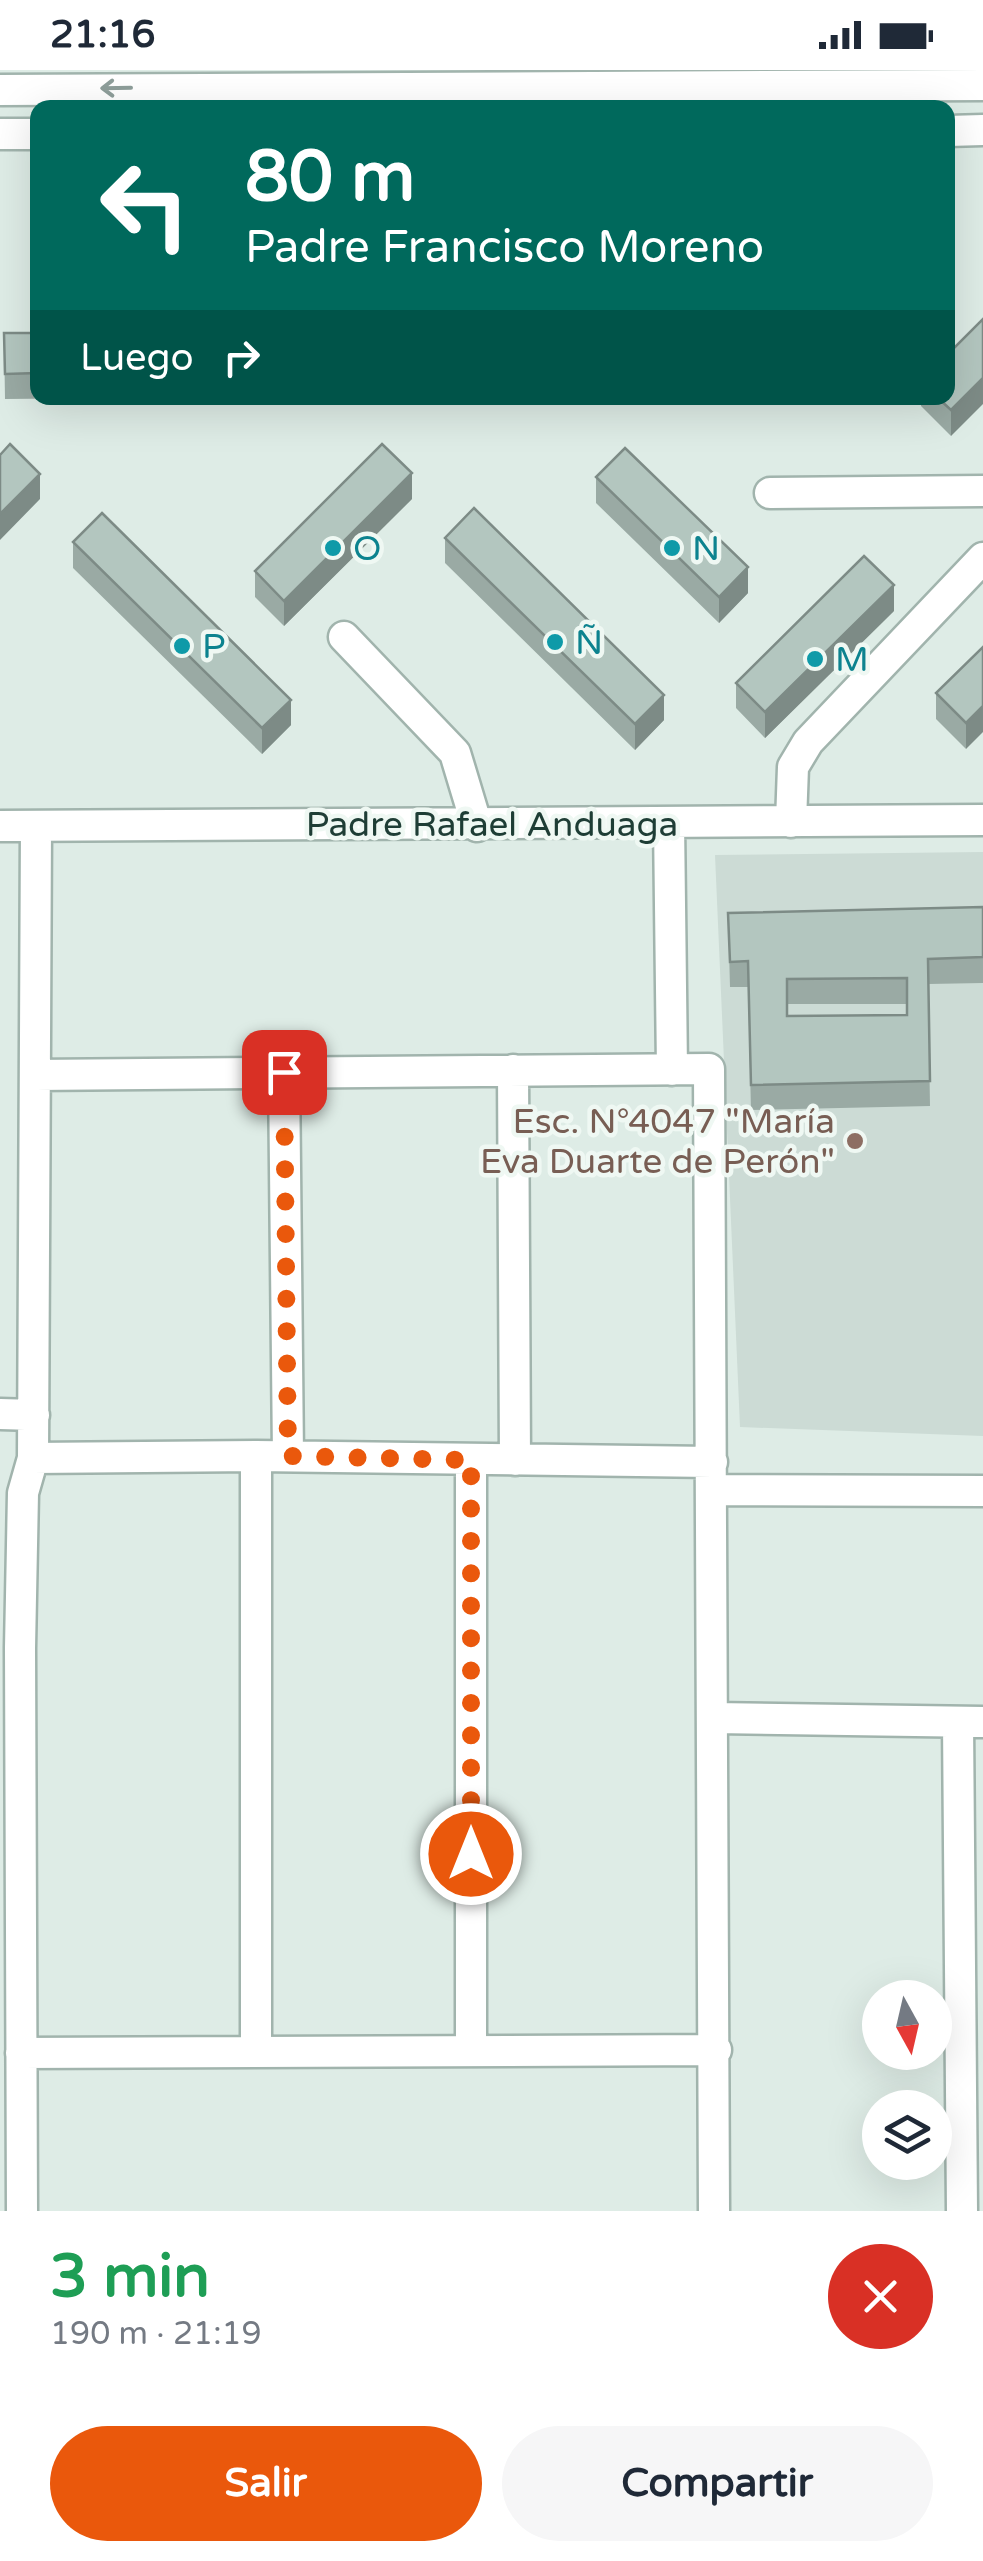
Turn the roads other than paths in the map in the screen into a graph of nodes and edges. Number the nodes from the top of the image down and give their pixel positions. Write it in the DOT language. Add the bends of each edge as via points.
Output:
graph roads {
  1 [pos="739,78"];
  2 [pos="34,80"];
  3 [pos="983,84"];
  4 [pos="444,87"];
  5 [pos="0,90"];
  6 [pos="955,130"];
  7 [pos="983,130"];
  8 [pos="0,134"];
  9 [pos="30,134"];
  10 [pos="983,491"];
  11 [pos="770,493"];
  12 [pos="983,558"];
  13 [pos="344,637"];
  14 [pos="983,820"];
  15 [pos="669,822"];
  16 [pos="792,822"];
  17 [pos="0,826"];
  18 [pos="36,826"];
  19 [pos="477,826"];
  20 [pos="513,1070"];
  21 [pos="672,1070"];
  22 [pos="284,1072"];
  23 [pos="35,1075"];
  24 [pos="0,1414"];
  25 [pos="34,1415"];
  26 [pos="256,1456"];
  27 [pos="288,1456"];
  28 [pos="34,1458"];
  29 [pos="471,1460"];
  30 [pos="515,1460"];
  31 [pos="712,1476"];
  32 [pos="983,1491"];
  33 [pos="10,1648"];
  34 [pos="716,1718"];
  35 [pos="970,1722"];
  36 [pos="716,2050"];
  37 [pos="256,2051"];
  38 [pos="471,2051"];
  39 [pos="20,2053"];
  40 [pos="22,2211"];
  41 [pos="714,2211"];
  42 [pos="962,2211"];
  1 -- 3 [label="street"];
  1 -- 4 [label="street"];
  4 -- 2 [label="street, one-way"];
  2 -- 5 [label="street"];
  6 -- 7 [label="street"];
  8 -- 9 [label="street"];
  10 -- 11 [label="street"];
  12 -- 16 [label="street" via="808,742 792,767"];
  13 -- 19 [label="street" via="455,753"];
  14 -- 16 [label="street, Padre Rafael Anduaga"];
  15 -- 16 [label="street, Padre Rafael Anduaga"];
  15 -- 19 [label="street, Padre Rafael Anduaga"];
  15 -- 21 [label="street"];
  17 -- 18 [label="street, Padre Rafael Anduaga"];
  18 -- 19 [label="street, Padre Rafael Anduaga"];
  18 -- 23 [label="street"];
  20 -- 21 [label="street"];
  20 -- 22 [label="street"];
  20 -- 30 [label="street"];
  21 -- 31 [label="street" via="709,1068"];
  22 -- 23 [label="street"];
  22 -- 27 [label="street"];
  23 -- 25 [label="street"];
  24 -- 25 [label="street"];
  25 -- 28 [label="street"];
  26 -- 27 [label="street"];
  26 -- 28 [label="street"];
  26 -- 37 [label="street"];
  27 -- 29 [label="street"];
  28 -- 33 [label="street" via="22,1493"];
  29 -- 30 [label="street"];
  29 -- 38 [label="street"];
  30 -- 31 [label="street"];
  31 -- 32 [label="street"];
  31 -- 34 [label="street"];
  33 -- 39 [label="street"];
  34 -- 35 [label="street"];
  34 -- 36 [label="street"];
  35 -- 42 [label="street"];
  36 -- 38 [label="street"];
  36 -- 41 [label="street"];
  37 -- 38 [label="street"];
  37 -- 39 [label="street"];
  39 -- 40 [label="street"];
}
